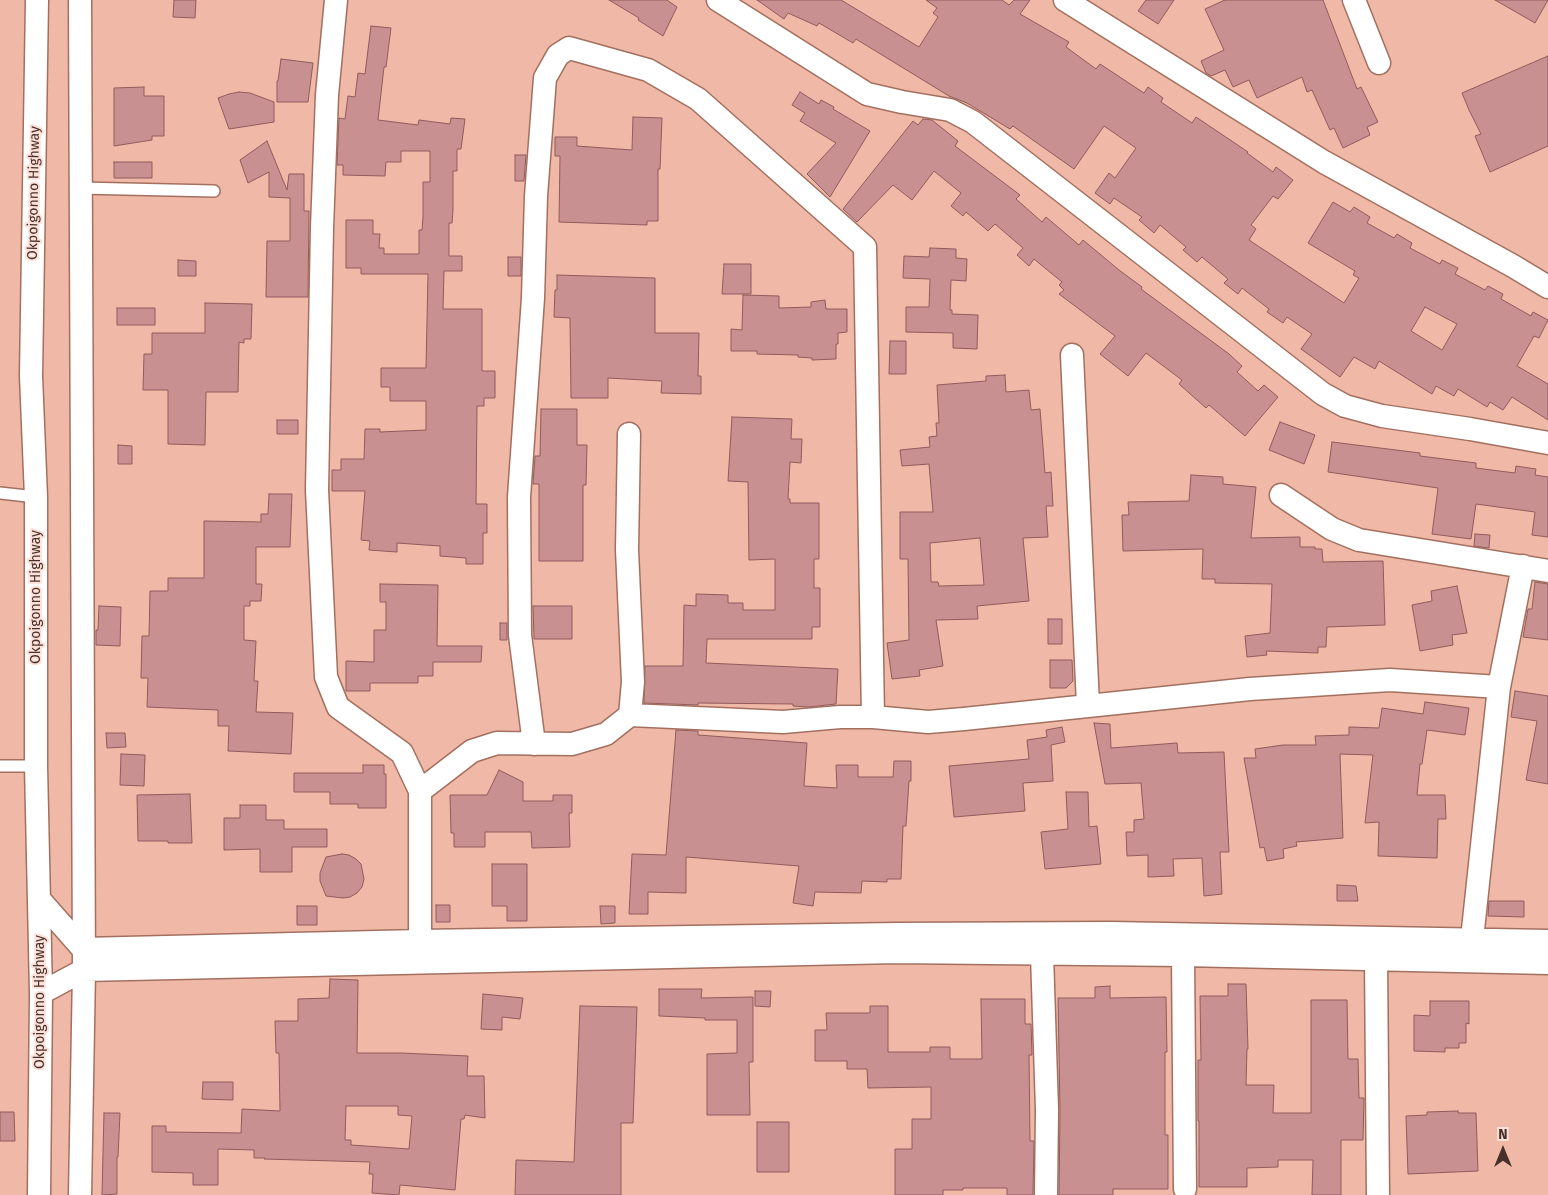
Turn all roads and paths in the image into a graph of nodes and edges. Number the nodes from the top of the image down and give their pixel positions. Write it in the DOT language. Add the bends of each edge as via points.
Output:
graph roads {
  1 [pos="37,0"];
  2 [pos="80,0"];
  3 [pos="336,0"];
  4 [pos="718,0"];
  5 [pos="1065,0"];
  6 [pos="1354,0"];
  7 [pos="1379,63"];
  8 [pos="80,188"];
  9 [pos="214,191"];
  10 [pos="1548,287"];
  11 [pos="1072,355"];
  12 [pos="629,434"];
  13 [pos="1548,444"];
  14 [pos="0,493"];
  15 [pos="1281,495"];
  16 [pos="36,497"];
  17 [pos="1523,566"];
  18 [pos="1548,571"];
  19 [pos="1499,687"];
  20 [pos="1088,705"];
  21 [pos="630,715"];
  22 [pos="872,717"];
  23 [pos="534,744"];
  24 [pos="0,766"];
  25 [pos="36,766"];
  26 [pos="420,791"];
  27 [pos="39,899"];
  28 [pos="1472,939"];
  29 [pos="420,941"];
  30 [pos="1548,941"];
  31 [pos="1042,954"];
  32 [pos="1183,955"];
  33 [pos="1376,959"];
  34 [pos="84,960"];
  35 [pos="420,963"];
  36 [pos="1548,963"];
  37 [pos="41,992"];
  38 [pos="1185,1189"];
  39 [pos="39,1195"];
  40 [pos="80,1195"];
  41 [pos="1046,1195"];
  42 [pos="1378,1195"];
  1 -- 16 [label="street, Okpoigonno Highway" via="31,376"];
  2 -- 8 [label="street"];
  3 -- 26 [label="street" via="326,124 317,490 326,677 338,707 402,753"];
  4 -- 13 [label="street" via="867,94 950,110 974,122 1323,394 1345,406 1382,416"];
  5 -- 10 [label="street" via="1324,162"];
  6 -- 7 [label="street"];
  8 -- 9 [label="lane"];
  8 -- 34 [label="street"];
  11 -- 20 [label="street"];
  12 -- 21 [label="street" via="626,550 633,682"];
  14 -- 16 [label="lane"];
  15 -- 17 [label="street" via="1332,529 1359,540"];
  16 -- 25 [label="street, Okpoigonno Highway"];
  17 -- 18 [label="street"];
  17 -- 19 [label="street"];
  19 -- 20 [label="street" via="1390,680 1250,689"];
  19 -- 28 [label="street"];
  20 -- 22 [label="street" via="928,722"];
  21 -- 22 [label="street" via="783,722"];
  21 -- 23 [label="street" via="606,734 572,744"];
  22 -- 23 [label="street" via="865,247 698,99 648,70 569,48 558,55 545,78 536,196 534,298 518,497 520,635"];
  23 -- 26 [label="street" via="497,743 472,751"];
  24 -- 25 [label="lane"];
  25 -- 27 [label="street, Okpoigonno Highway"];
  26 -- 29 [label="street"];
  27 -- 34 [label="street"];
  27 -- 37 [label="street, Okpoigonno Highway"];
  28 -- 29 [label="street" via="897,934"];
  28 -- 30 [label="street"];
  29 -- 34 [label="street"];
  29 -- 35 [label="street"];
  31 -- 32 [label="street"];
  31 -- 35 [label="street" via="886,953"];
  31 -- 41 [label="street"];
  32 -- 33 [label="street"];
  32 -- 38 [label="street"];
  33 -- 36 [label="street"];
  33 -- 42 [label="street"];
  34 -- 35 [label="street"];
  34 -- 37 [label="street"];
  34 -- 40 [label="street"];
  37 -- 39 [label="street, Okpoigonno Highway"];
}
